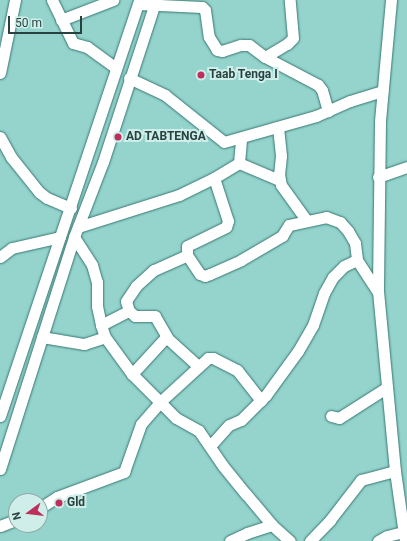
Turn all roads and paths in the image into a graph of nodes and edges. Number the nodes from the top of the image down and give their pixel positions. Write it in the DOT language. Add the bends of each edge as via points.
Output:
graph roads {
  1 [pos="15,0"];
  2 [pos="52,0"];
  3 [pos="113,0"];
  4 [pos="290,0"];
  5 [pos="391,0"];
  6 [pos="139,2"];
  7 [pos="155,2"];
  8 [pos="62,20"];
  9 [pos="265,57"];
  10 [pos="116,68"];
  11 [pos="0,73"];
  12 [pos="129,78"];
  13 [pos="383,91"];
  14 [pos="328,111"];
  15 [pos="278,127"];
  16 [pos="0,137"];
  17 [pos="241,138"];
  18 [pos="239,163"];
  19 [pos="407,167"];
  20 [pos="378,177"];
  21 [pos="214,178"];
  22 [pos="279,180"];
  23 [pos="71,208"];
  24 [pos="307,221"];
  25 [pos="76,232"];
  26 [pos="60,236"];
  27 [pos="188,255"];
  28 [pos="0,257"];
  29 [pos="357,260"];
  30 [pos="378,291"];
  31 [pos="129,312"];
  32 [pos="100,325"];
  33 [pos="105,337"];
  34 [pos="167,337"];
  35 [pos="42,338"];
  36 [pos="198,366"];
  37 [pos="132,374"];
  38 [pos="386,388"];
  39 [pos="261,400"];
  40 [pos="160,402"];
  41 [pos="1,410"];
  42 [pos="330,416"];
  43 [pos="210,446"];
  44 [pos="0,469"];
  45 [pos="395,471"];
  46 [pos="402,483"];
  47 [pos="48,503"];
  48 [pos="272,525"];
  49 [pos="404,536"];
  50 [pos="230,541"];
  51 [pos="290,541"];
  52 [pos="310,541"];
  53 [pos="378,541"];
  1 -- 11 [label="street"];
  2 -- 8 [label="street"];
  3 -- 8 [label="street"];
  4 -- 9 [label="street" via="293,38"];
  5 -- 13 [label="street"];
  6 -- 7 [label="street"];
  6 -- 10 [label="street"];
  7 -- 9 [label="street" via="202,7 205,10 209,37 217,50 222,51 245,44"];
  7 -- 12 [label="street"];
  8 -- 10 [label="street" via="74,45 87,47"];
  9 -- 14 [label="street" via="318,85"];
  10 -- 23 [label="street"];
  12 -- 17 [label="street" via="174,101 221,140 227,142"];
  12 -- 25 [label="street" via="103,162"];
  13 -- 14 [label="street"];
  13 -- 20 [label="street"];
  14 -- 15 [label="street"];
  15 -- 17 [label="street"];
  15 -- 22 [label="street" via="281,156"];
  16 -- 23 [label="street" via="11,157 39,192"];
  17 -- 18 [label="street"];
  18 -- 21 [label="street"];
  18 -- 22 [label="street"];
  19 -- 20 [label="street"];
  20 -- 30 [label="street"];
  21 -- 25 [label="street" via="180,195"];
  21 -- 27 [label="street" via="226,211 227,225 188,245"];
  22 -- 24 [label="street"];
  23 -- 26 [label="street"];
  24 -- 27 [label="street" via="289,225 282,236 274,241 205,276 200,274"];
  24 -- 29 [label="street" via="326,217 340,222 354,241"];
  25 -- 32 [label="street" via="90,259 97,282"];
  25 -- 35 [label="street"];
  26 -- 28 [label="street" via="12,248"];
  26 -- 41 [label="street"];
  27 -- 31 [label="street" via="154,270 136,286 126,301"];
  29 -- 30 [label="street"];
  29 -- 39 [label="street" via="344,266 333,276 313,325 298,351"];
  30 -- 38 [label="street"];
  31 -- 32 [label="street"];
  31 -- 34 [label="street" via="139,317 155,316"];
  32 -- 33 [label="street"];
  33 -- 35 [label="street" via="84,344"];
  33 -- 37 [label="street"];
  34 -- 36 [label="street"];
  34 -- 37 [label="street" via="164,337"];
  35 -- 44 [label="street"];
  36 -- 39 [label="street" via="204,360 213,358 237,370"];
  36 -- 40 [label="street"];
  37 -- 40 [label="street"];
  38 -- 42 [label="street" via="339,418"];
  38 -- 45 [label="street"];
  39 -- 43 [label="street" via="242,420 229,425"];
  40 -- 43 [label="street" via="177,419 199,431"];
  40 -- 47 [label="street" via="141,424 124,472 57,497"];
  43 -- 48 [label="street" via="223,466"];
  45 -- 46 [label="street"];
  45 -- 52 [label="street" via="361,480"];
  46 -- 49 [label="street"];
  48 -- 50 [label="street"];
  48 -- 51 [label="street"];
  49 -- 53 [label="street" via="387,536"];
}
